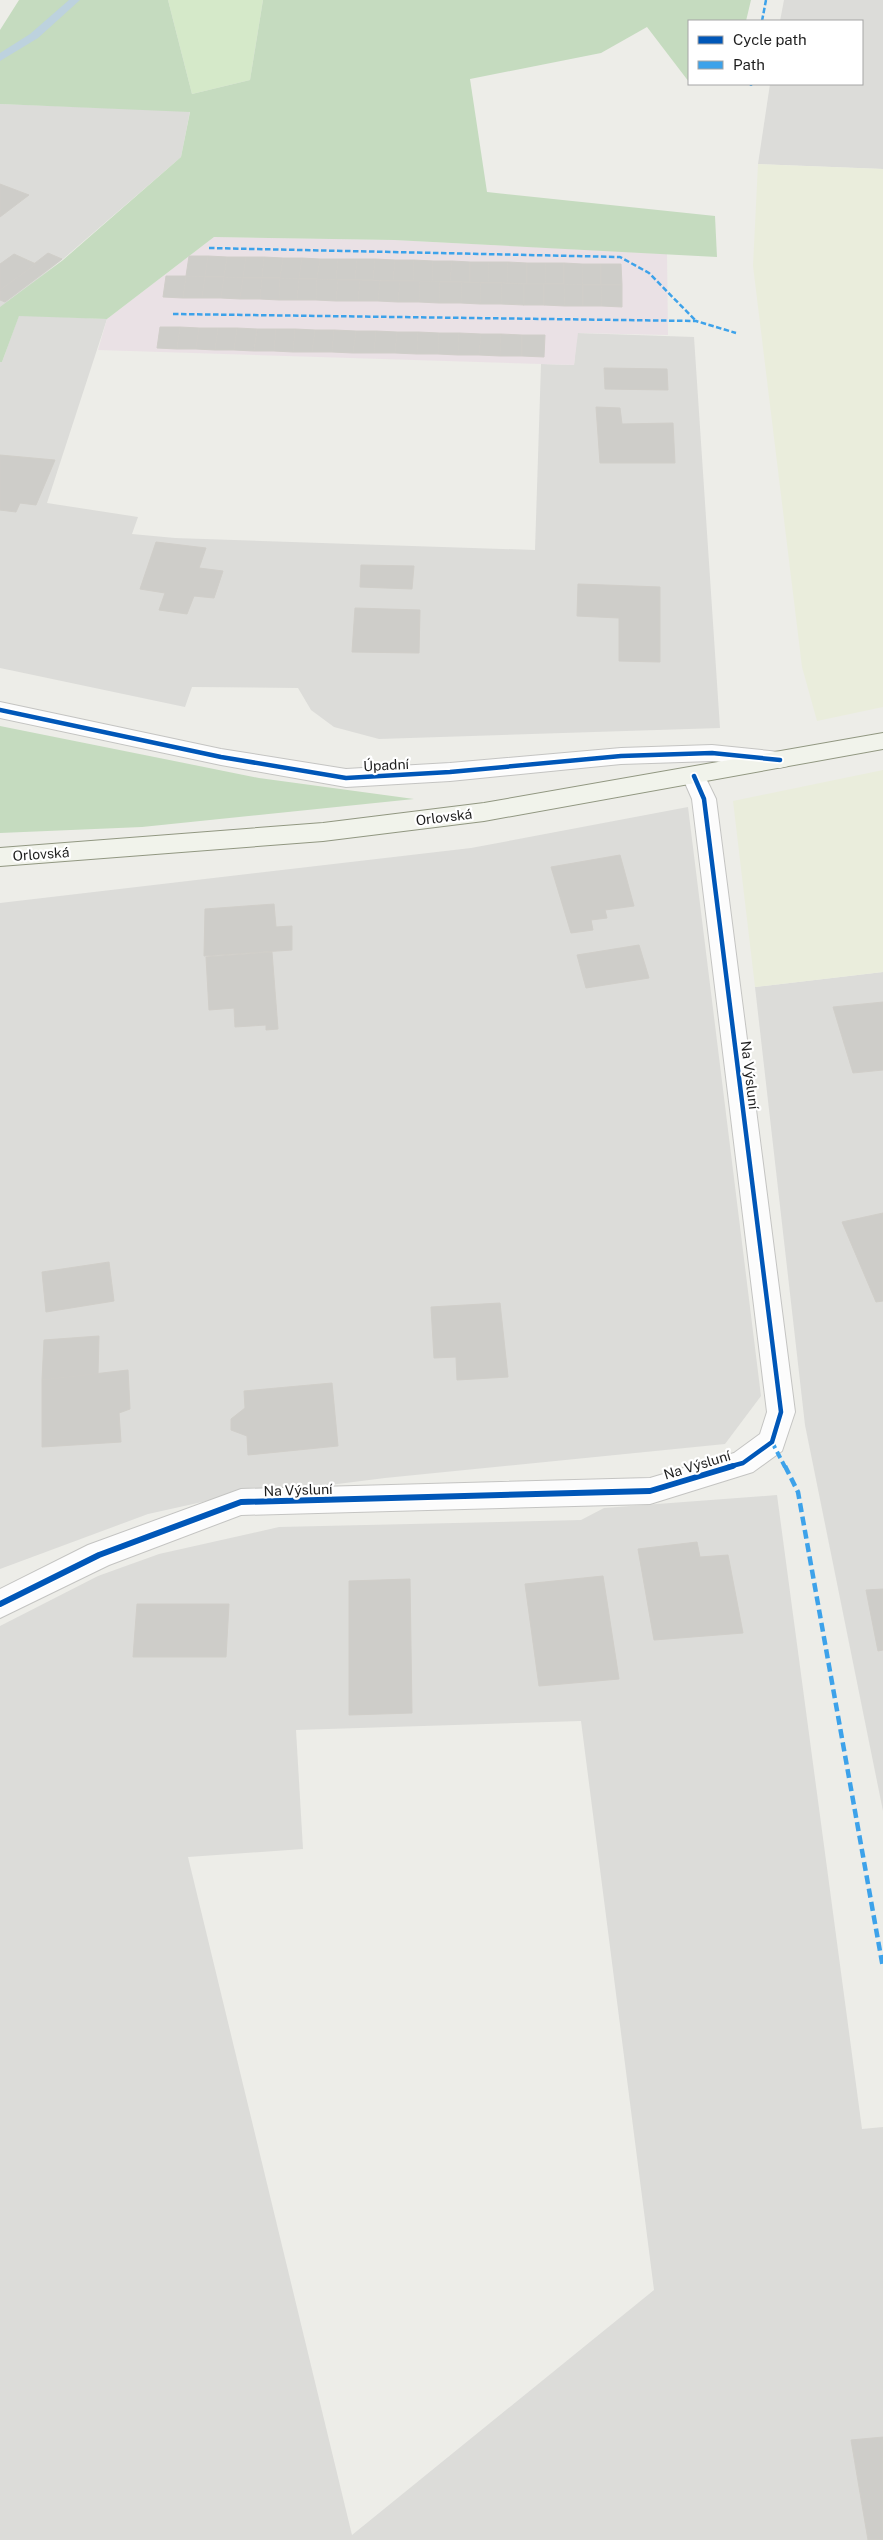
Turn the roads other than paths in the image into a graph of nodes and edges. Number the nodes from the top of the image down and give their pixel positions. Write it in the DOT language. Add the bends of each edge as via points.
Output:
graph roads {
  1 [pos="0,710"];
  2 [pos="883,740"];
  3 [pos="780,760"];
  4 [pos="694,776"];
  5 [pos="0,857"];
  6 [pos="0,1604"];
  1 -- 3 [label="street, Úpadní" via="221,757 346,778 621,756 712,753"];
  2 -- 3 [label="main road, Orlovská"];
  3 -- 4 [label="main road, Orlovská"];
  4 -- 5 [label="main road, Orlovská" via="484,812 323,832"];
  4 -- 6 [label="street, Na Výsluní" via="704,799 781,1412 772,1442 743,1463 650,1491 242,1502 99,1555"];
}
